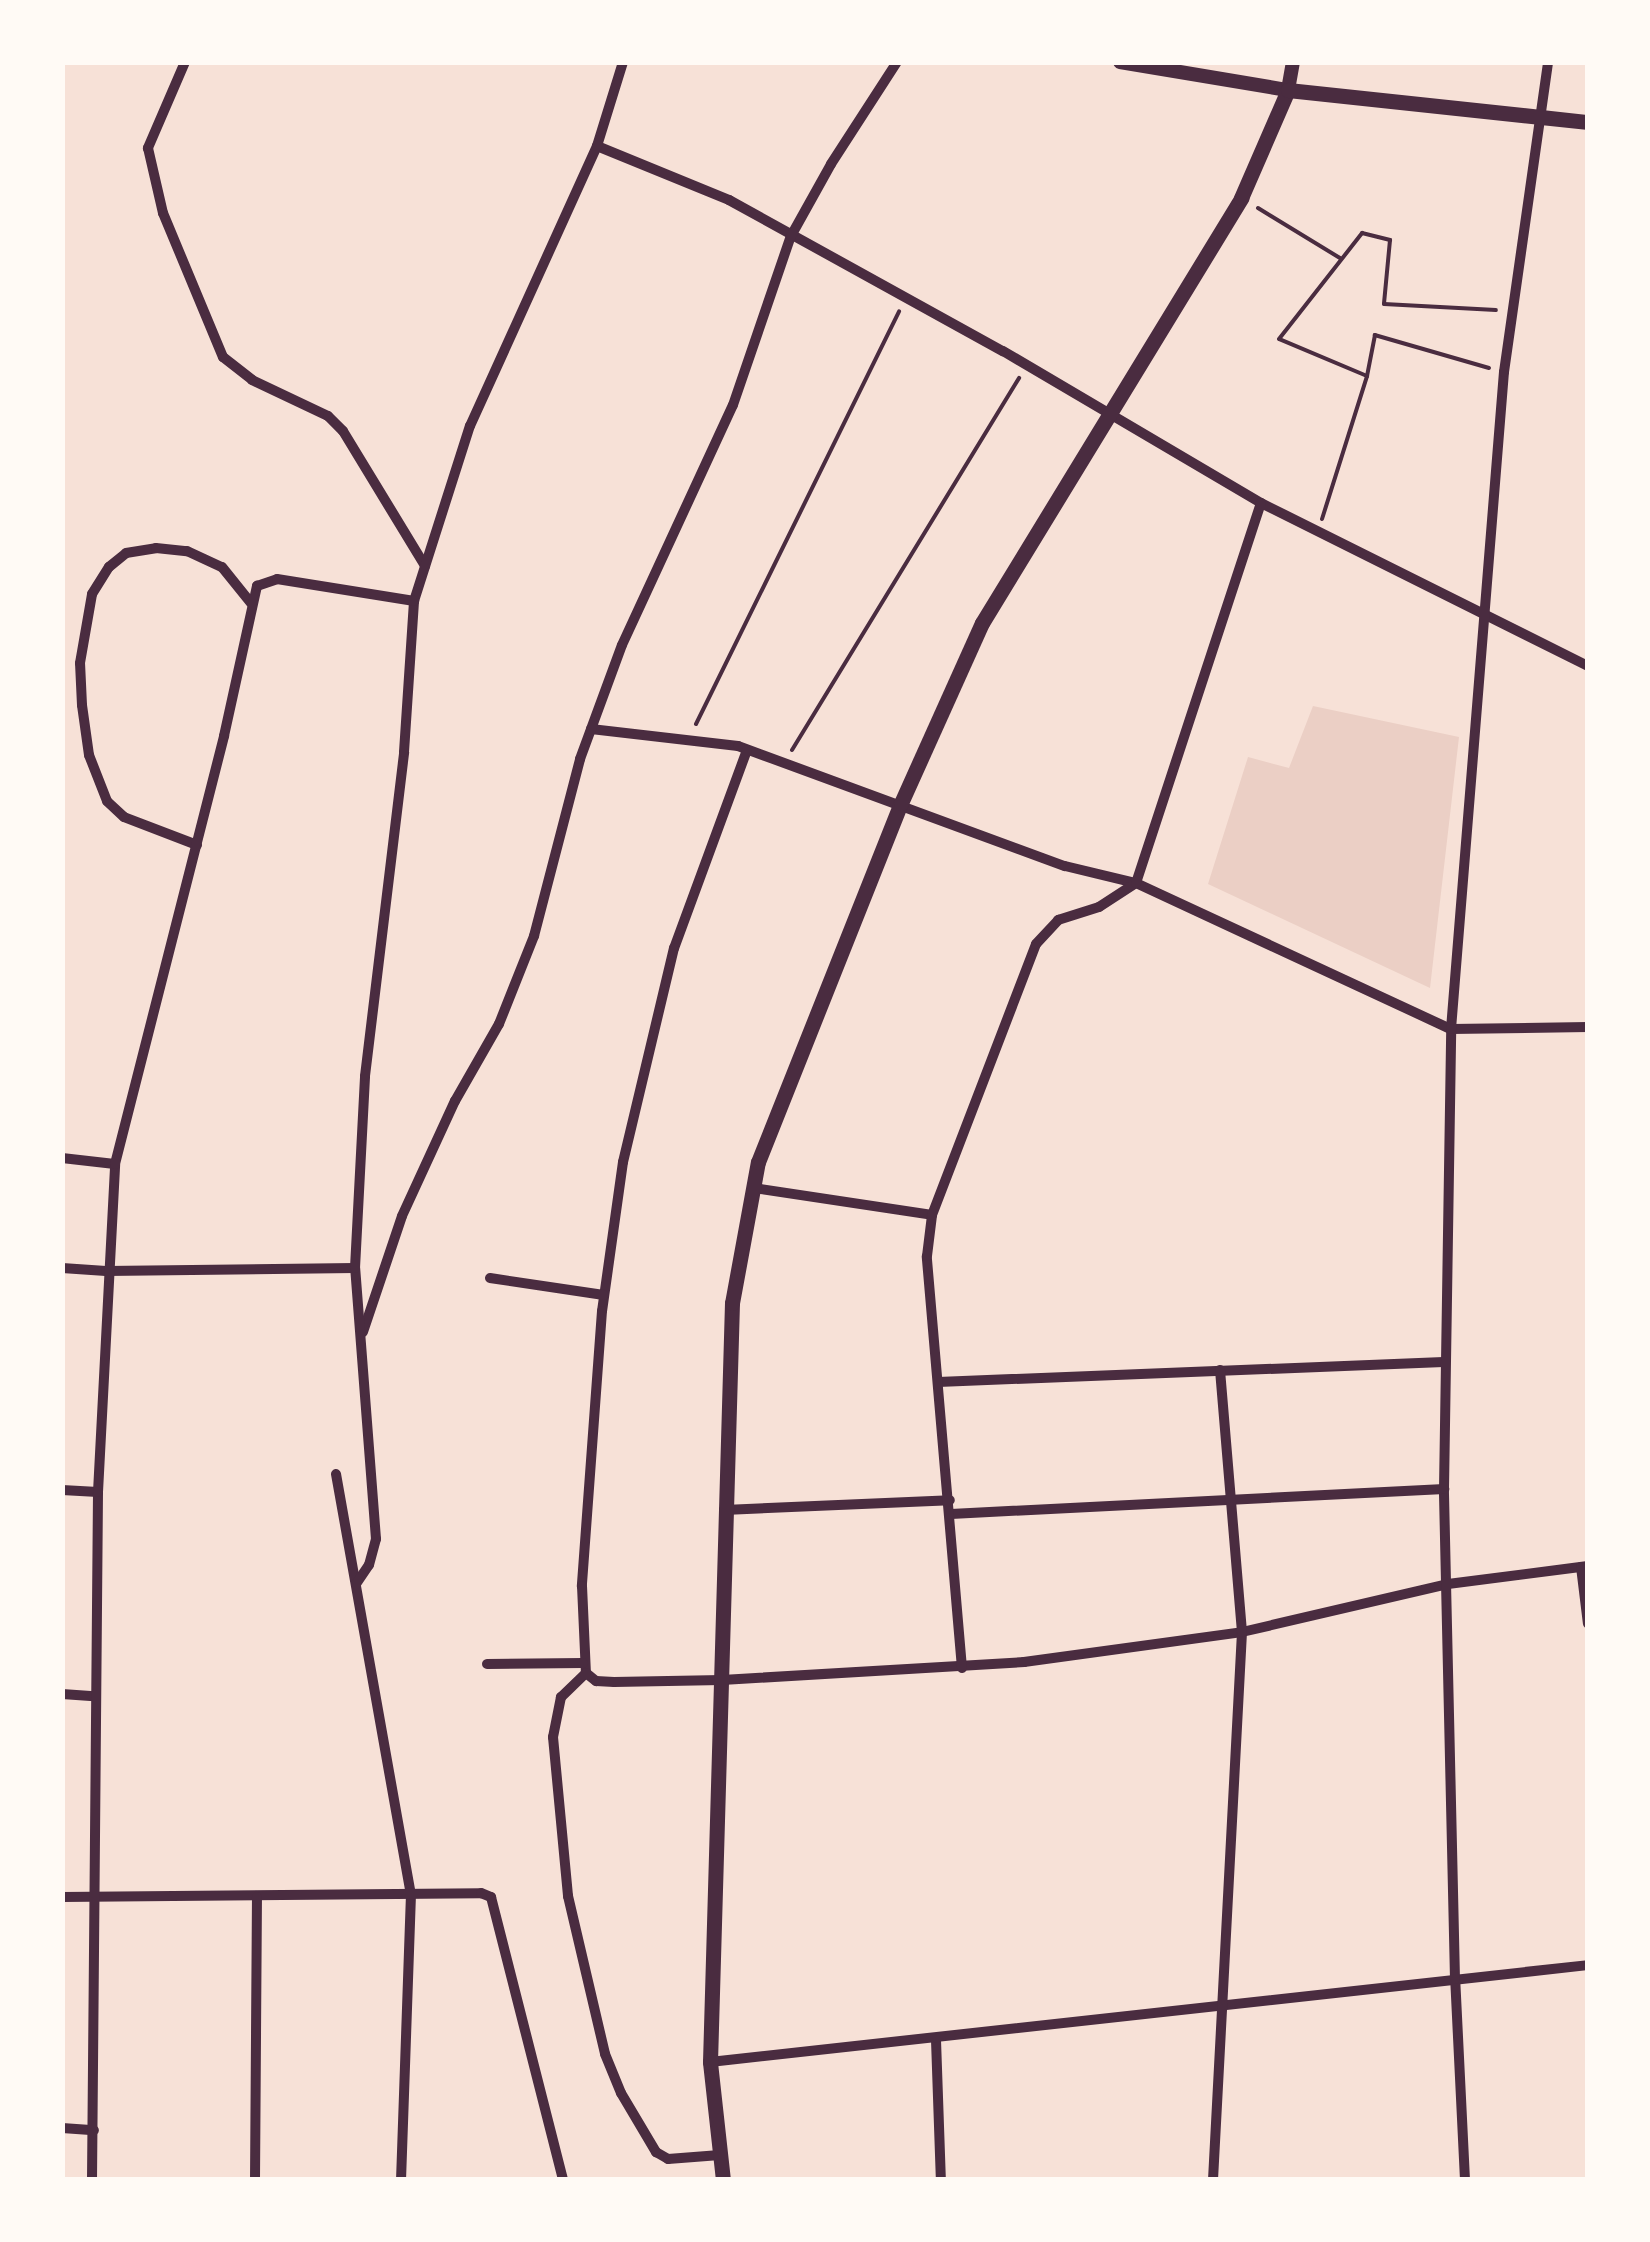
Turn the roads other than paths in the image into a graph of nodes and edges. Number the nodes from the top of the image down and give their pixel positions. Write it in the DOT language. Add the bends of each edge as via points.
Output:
graph roads {
  1 [pos="185,62"];
  2 [pos="623,62"];
  3 [pos="897,62"];
  4 [pos="1120,62"];
  5 [pos="1293,62"];
  6 [pos="1548,62"];
  7 [pos="1164,66"];
  8 [pos="1288,90"];
  9 [pos="1541,116"];
  10 [pos="1588,122"];
  11 [pos="597,146"];
  12 [pos="791,236"];
  13 [pos="1111,416"];
  14 [pos="1261,503"];
  15 [pos="425,566"];
  16 [pos="414,601"];
  17 [pos="252,603"];
  18 [pos="1486,614"];
  19 [pos="1588,666"];
  20 [pos="591,729"];
  21 [pos="747,750"];
  22 [pos="901,803"];
  23 [pos="197,845"];
  24 [pos="1136,882"];
  25 [pos="1588,1027"];
  26 [pos="1450,1030"];
  27 [pos="62,1158"];
  28 [pos="115,1164"];
  29 [pos="754,1188"];
  30 [pos="932,1214"];
  31 [pos="62,1268"];
  32 [pos="355,1268"];
  33 [pos="106,1272"];
  34 [pos="490,1278"];
  35 [pos="604,1294"];
  36 [pos="361,1337"];
  37 [pos="1444,1362"];
  38 [pos="1220,1370"];
  39 [pos="938,1382"];
  40 [pos="336,1474"];
  41 [pos="1444,1489"];
  42 [pos="62,1490"];
  43 [pos="98,1492"];
  44 [pos="1233,1498"];
  45 [pos="950,1500"];
  46 [pos="724,1510"];
  47 [pos="951,1514"];
  48 [pos="1584,1566"];
  49 [pos="356,1584"];
  50 [pos="1448,1584"];
  51 [pos="1588,1624"];
  52 [pos="1242,1632"];
  53 [pos="487,1664"];
  54 [pos="585,1668"];
  55 [pos="962,1668"];
  56 [pos="722,1680"];
  57 [pos="62,1694"];
  58 [pos="94,1696"];
  59 [pos="411,1894"];
  60 [pos="257,1896"];
  61 [pos="62,1897"];
  62 [pos="96,1899"];
  63 [pos="1588,1965"];
  64 [pos="1455,1979"];
  65 [pos="1224,2004"];
  66 [pos="936,2040"];
  67 [pos="710,2062"];
  68 [pos="62,2128"];
  69 [pos="94,2130"];
  70 [pos="720,2155"];
  71 [pos="92,2180"];
  72 [pos="255,2180"];
  73 [pos="401,2180"];
  74 [pos="563,2180"];
  75 [pos="722,2180"];
  76 [pos="941,2180"];
  77 [pos="1212,2180"];
  78 [pos="1465,2180"];
  1 -- 15 [label="street" via="148,148 162,213 223,358 252,380 328,416"];
  2 -- 11 [label="street"];
  3 -- 12 [label="street"];
  4 -- 7 [label="street"];
  5 -- 8 [label="street"];
  6 -- 9 [label="street"];
  7 -- 8 [label="street"];
  8 -- 9 [label="main road"];
  8 -- 13 [label="main road" via="1241,198"];
  9 -- 10 [label="main road"];
  9 -- 18 [label="street" via="1504,372"];
  11 -- 12 [label="street" via="729,200"];
  11 -- 15 [label="street" via="470,426"];
  12 -- 13 [label="street"];
  12 -- 20 [label="street" via="733,405"];
  13 -- 14 [label="street"];
  13 -- 22 [label="main road" via="982,623"];
  14 -- 18 [label="street"];
  14 -- 24 [label="street"];
  15 -- 16 [label="street"];
  16 -- 17 [label="street" via="277,578 257,586"];
  16 -- 32 [label="street" via="404,752 365,1076"];
  17 -- 23 [label="street"];
  17 -- 23 [label="street" via="222,567 187,551 156,548 126,553 92,594 80,663 82,705 89,756 107,801 124,816"];
  18 -- 19 [label="street"];
  18 -- 26 [label="street"];
  20 -- 21 [label="street"];
  20 -- 36 [label="street" via="534,936 499,1024 402,1216"];
  21 -- 22 [label="street"];
  21 -- 35 [label="street" via="696,881 655,1015 623,1162"];
  22 -- 24 [label="street" via="1065,866"];
  22 -- 29 [label="main road" via="758,1162"];
  23 -- 28 [label="street"];
  24 -- 26 [label="street"];
  24 -- 30 [label="street" via="1099,907 1058,920 1036,944"];
  25 -- 26 [label="street"];
  26 -- 37 [label="street"];
  27 -- 28 [label="street"];
  28 -- 33 [label="street"];
  29 -- 30 [label="street"];
  29 -- 46 [label="main road" via="732,1303"];
  30 -- 39 [label="street" via="927,1256"];
  31 -- 33 [label="street"];
  32 -- 33 [label="street"];
  32 -- 36 [label="street"];
  33 -- 43 [label="street"];
  34 -- 35 [label="street"];
  35 -- 54 [label="street" via="582,1586"];
  36 -- 49 [label="street" via="376,1539"];
  37 -- 38 [label="street"];
  37 -- 41 [label="street"];
  38 -- 39 [label="street"];
  38 -- 44 [label="street"];
  39 -- 45 [label="street"];
  40 -- 49 [label="street"];
  41 -- 44 [label="street"];
  41 -- 50 [label="street"];
  42 -- 43 [label="street"];
  43 -- 58 [label="street"];
  44 -- 47 [label="street"];
  44 -- 52 [label="street"];
  45 -- 46 [label="street"];
  45 -- 47 [label="street"];
  46 -- 56 [label="main road"];
  47 -- 55 [label="street"];
  48 -- 50 [label="street"];
  48 -- 51 [label="street"];
  49 -- 59 [label="street"];
  50 -- 52 [label="street"];
  50 -- 64 [label="street"];
  52 -- 55 [label="street"];
  52 -- 65 [label="street"];
  53 -- 54 [label="street"];
  54 -- 56 [label="street" via="596,1681"];
  54 -- 70 [label="street" via="561,1697 553,1736 568,1896 605,2054 656,2152 668,2158"];
  55 -- 56 [label="street"];
  56 -- 67 [label="main road"];
  57 -- 58 [label="street"];
  58 -- 62 [label="street"];
  59 -- 60 [label="street"];
  59 -- 73 [label="street"];
  59 -- 74 [label="street" via="490,1896"];
  60 -- 62 [label="street"];
  60 -- 72 [label="street"];
  61 -- 62 [label="street"];
  62 -- 69 [label="street"];
  63 -- 64 [label="street"];
  64 -- 65 [label="street"];
  64 -- 78 [label="street"];
  65 -- 66 [label="street"];
  65 -- 77 [label="street"];
  66 -- 67 [label="street"];
  66 -- 76 [label="street"];
  67 -- 70 [label="main road"];
  68 -- 69 [label="street"];
  69 -- 71 [label="street"];
  70 -- 75 [label="main road"];
}
